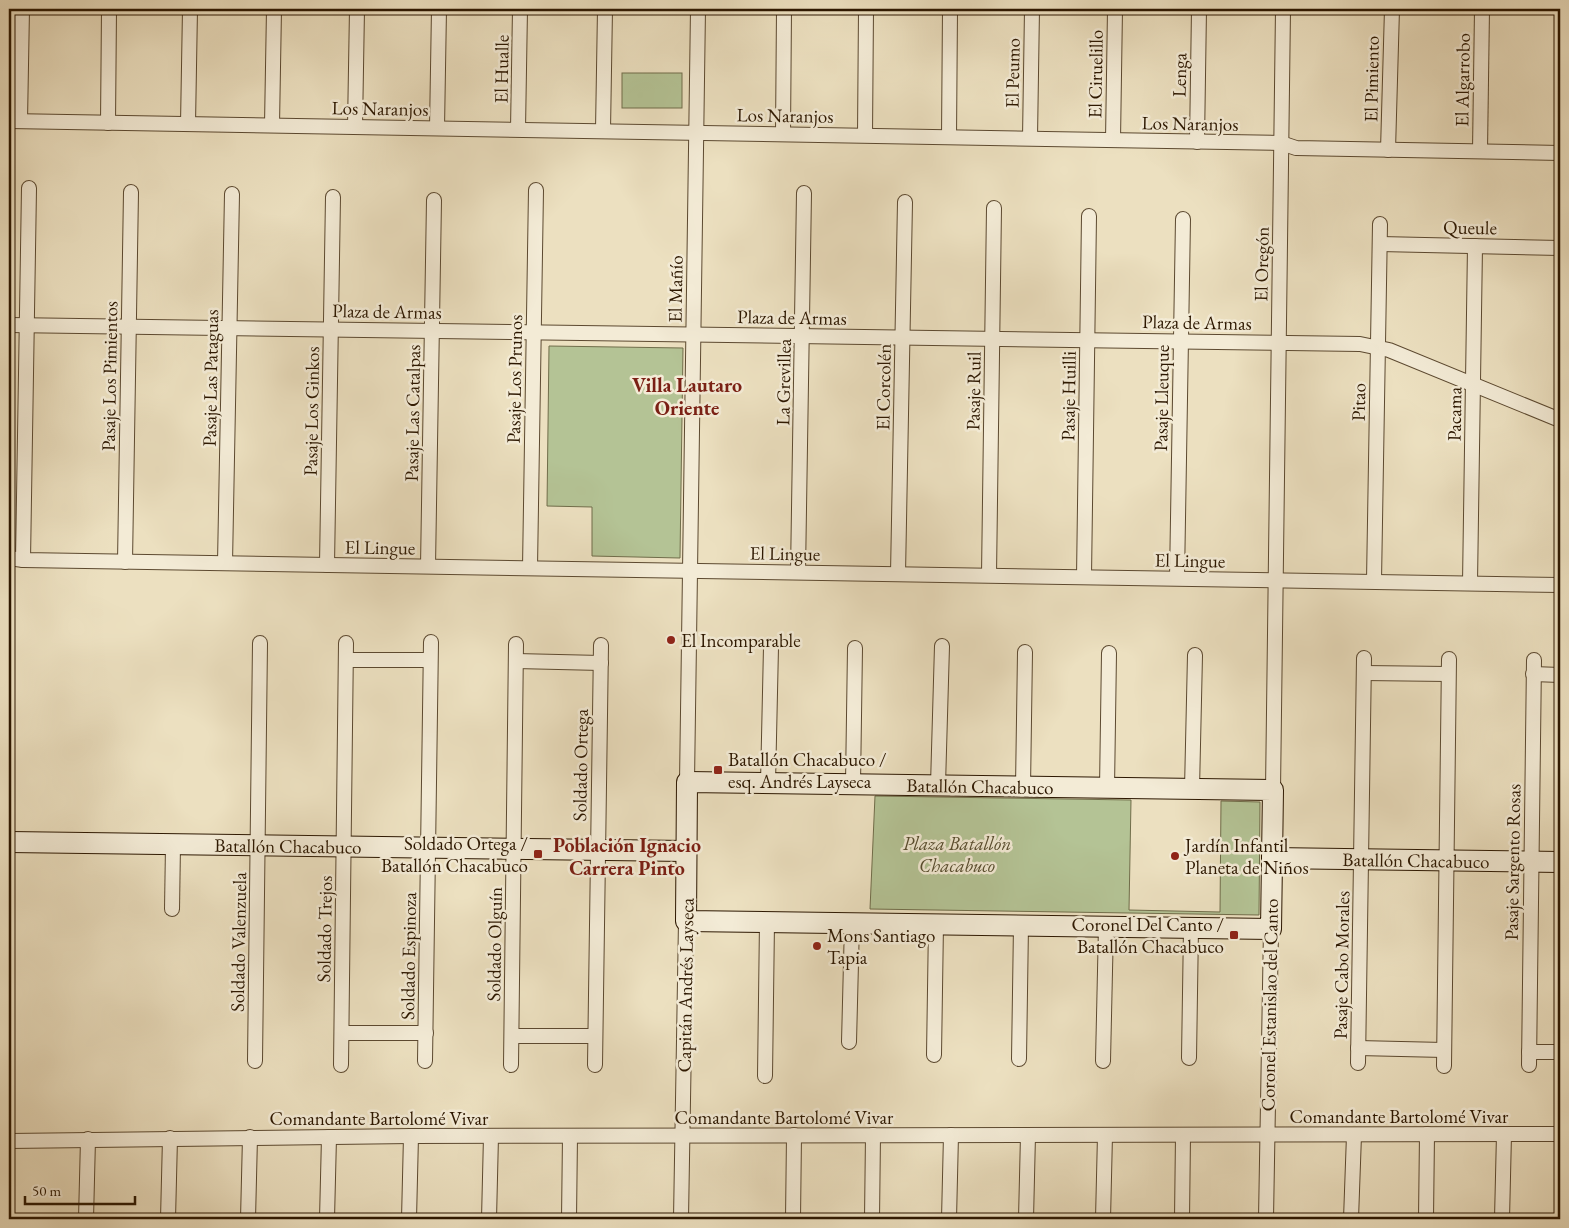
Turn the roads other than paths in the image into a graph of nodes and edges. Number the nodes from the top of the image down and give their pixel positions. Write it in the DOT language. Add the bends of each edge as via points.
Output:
graph roads {
  1 [pos="22,9"];
  2 [pos="109,9"];
  3 [pos="190,9"];
  4 [pos="274,9"];
  5 [pos="357,9"];
  6 [pos="439,9"];
  7 [pos="520,9"];
  8 [pos="605,9"];
  9 [pos="698,9"];
  10 [pos="784,9"];
  11 [pos="866,9"];
  12 [pos="950,9"];
  13 [pos="1032,9"];
  14 [pos="1115,9"];
  15 [pos="1199,9"];
  16 [pos="1283,9"];
  17 [pos="1392,9"];
  18 [pos="1482,9"];
  19 [pos="14,121"];
  20 [pos="108,123"];
  21 [pos="188,124"];
  22 [pos="272,125"];
  23 [pos="355,127"];
  24 [pos="437,128"];
  25 [pos="518,129"];
  26 [pos="603,130"];
  27 [pos="696,132"];
  28 [pos="782,134"];
  29 [pos="865,135"];
  30 [pos="949,137"];
  31 [pos="1030,138"];
  32 [pos="1113,140"];
  33 [pos="1198,142"];
  34 [pos="1281,143"];
  35 [pos="1388,150"];
  36 [pos="1480,152"];
  37 [pos="1560,153"];
  38 [pos="29,188"];
  39 [pos="536,190"];
  40 [pos="131,192"];
  41 [pos="804,193"];
  42 [pos="232,194"];
  43 [pos="333,197"];
  44 [pos="434,200"];
  45 [pos="905,202"];
  46 [pos="994,208"];
  47 [pos="1089,216"];
  48 [pos="1183,219"];
  49 [pos="1380,224"];
  50 [pos="1380,244"];
  51 [pos="1475,246"];
  52 [pos="1560,248"];
  53 [pos="9,325"];
  54 [pos="27,325"];
  55 [pos="128,326"];
  56 [pos="230,328"];
  57 [pos="331,329"];
  58 [pos="432,331"];
  59 [pos="533,332"];
  60 [pos="694,334"];
  61 [pos="802,336"];
  62 [pos="902,337"];
  63 [pos="992,338"];
  64 [pos="1087,340"];
  65 [pos="1181,341"];
  66 [pos="1278,342"];
  67 [pos="1378,346"];
  68 [pos="1473,385"];
  69 [pos="1560,420"];
  70 [pos="16,559"];
  71 [pos="125,562"];
  72 [pos="225,563"];
  73 [pos="327,565"];
  74 [pos="428,566"];
  75 [pos="530,568"];
  76 [pos="690,570"];
  77 [pos="798,572"];
  78 [pos="898,574"];
  79 [pos="988,575"];
  80 [pos="1084,577"];
  81 [pos="1177,578"];
  82 [pos="1275,580"];
  83 [pos="1374,582"];
  84 [pos="1470,583"];
  85 [pos="1560,585"];
  86 [pos="430,642"];
  87 [pos="260,643"];
  88 [pos="346,643"];
  89 [pos="516,644"];
  90 [pos="601,645"];
  91 [pos="942,646"];
  92 [pos="771,647"];
  93 [pos="855,648"];
  94 [pos="1025,652"];
  95 [pos="1109,653"];
  96 [pos="1195,655"];
  97 [pos="1364,658"];
  98 [pos="346,660"];
  99 [pos="430,660"];
  100 [pos="1449,660"];
  101 [pos="516,661"];
  102 [pos="601,662"];
  103 [pos="1364,673"];
  104 [pos="1448,674"];
  105 [pos="1560,675"];
  106 [pos="687,782"];
  107 [pos="768,783"];
  108 [pos="853,784"];
  109 [pos="938,785"];
  110 [pos="1023,787"];
  111 [pos="1107,788"];
  112 [pos="1192,789"];
  113 [pos="1272,790"];
  114 [pos="9,842"];
  115 [pos="173,845"];
  116 [pos="258,846"];
  117 [pos="344,847"];
  118 [pos="428,848"];
  119 [pos="514,849"];
  120 [pos="598,850"];
  121 [pos="686,851"];
  122 [pos="1272,858"];
  123 [pos="1361,859"];
  124 [pos="1446,860"];
  125 [pos="1531,862"];
  126 [pos="1560,862"];
  127 [pos="172,909"];
  128 [pos="686,921"];
  129 [pos="767,922"];
  130 [pos="852,923"];
  131 [pos="936,924"];
  132 [pos="1021,925"];
  133 [pos="1106,926"];
  134 [pos="1191,928"];
  135 [pos="1271,929"];
  136 [pos="342,1033"];
  137 [pos="426,1033"];
  138 [pos="512,1036"];
  139 [pos="595,1036"];
  140 [pos="849,1042"];
  141 [pos="1358,1048"];
  142 [pos="1444,1050"];
  143 [pos="1560,1052"];
  144 [pos="934,1055"];
  145 [pos="1189,1058"];
  146 [pos="1019,1059"];
  147 [pos="255,1061"];
  148 [pos="426,1061"];
  149 [pos="1103,1061"];
  150 [pos="1358,1063"];
  151 [pos="341,1065"];
  152 [pos="511,1065"];
  153 [pos="595,1065"];
  154 [pos="1444,1066"];
  155 [pos="765,1076"];
  156 [pos="1354,1134"];
  157 [pos="1427,1134"];
  158 [pos="1504,1134"];
  159 [pos="1560,1134"];
  160 [pos="873,1135"];
  161 [pos="951,1135"];
  162 [pos="1028,1135"];
  163 [pos="1105,1135"];
  164 [pos="1183,1135"];
  165 [pos="1267,1135"];
  166 [pos="410,1136"];
  167 [pos="491,1136"];
  168 [pos="570,1136"];
  169 [pos="682,1136"];
  170 [pos="794,1136"];
  171 [pos="250,1137"];
  172 [pos="329,1137"];
  173 [pos="170,1138"];
  174 [pos="88,1139"];
  175 [pos="9,1140"];
  176 [pos="86,1219"];
  177 [pos="168,1219"];
  178 [pos="248,1219"];
  179 [pos="327,1219"];
  180 [pos="409,1219"];
  181 [pos="489,1219"];
  182 [pos="569,1219"];
  183 [pos="681,1219"];
  184 [pos="793,1219"];
  185 [pos="872,1219"];
  186 [pos="949,1219"];
  187 [pos="1026,1219"];
  188 [pos="1103,1219"];
  189 [pos="1182,1219"];
  190 [pos="1266,1219"];
  191 [pos="1352,1219"];
  192 [pos="1426,1219"];
  193 [pos="1502,1219"];
  1 -- 19 [label="street"];
  2 -- 20 [label="street"];
  3 -- 21 [label="street"];
  4 -- 22 [label="street"];
  5 -- 23 [label="street"];
  6 -- 24 [label="street"];
  7 -- 25 [label="street, El Hualle"];
  8 -- 26 [label="street"];
  9 -- 27 [label="street, El Mañío"];
  10 -- 28 [label="street"];
  11 -- 29 [label="street"];
  12 -- 30 [label="street"];
  13 -- 31 [label="street, El Peumo"];
  14 -- 32 [label="street, El Ciruelillo"];
  15 -- 33 [label="street, Lenga"];
  16 -- 34 [label="street, El Oregón"];
  17 -- 35 [label="street, El Pimiento"];
  18 -- 36 [label="street, El Algarrobo"];
  19 -- 20 [label="street, Los Naranjos"];
  20 -- 21 [label="street, Los Naranjos"];
  21 -- 22 [label="street, Los Naranjos"];
  22 -- 23 [label="street, Los Naranjos"];
  23 -- 24 [label="street, Los Naranjos"];
  24 -- 25 [label="street, Los Naranjos"];
  25 -- 26 [label="street, Los Naranjos"];
  26 -- 27 [label="street, Los Naranjos"];
  27 -- 28 [label="street, Los Naranjos"];
  27 -- 60 [label="street, El Mañío"];
  28 -- 29 [label="street, Los Naranjos"];
  29 -- 30 [label="street, Los Naranjos"];
  30 -- 31 [label="street, Los Naranjos"];
  31 -- 32 [label="street, Los Naranjos"];
  32 -- 33 [label="street, Los Naranjos"];
  33 -- 34 [label="street, Los Naranjos"];
  34 -- 35 [label="street, Los Naranjos" via="1296,148"];
  34 -- 66 [label="street, El Oregón"];
  35 -- 36 [label="street, Los Naranjos"];
  36 -- 37 [label="street, Los Naranjos"];
  38 -- 54 [label="street"];
  39 -- 59 [label="street, Pasaje Los Prunos"];
  40 -- 55 [label="street, Pasaje Los Pimientos"];
  41 -- 61 [label="street, La Grevillea"];
  42 -- 56 [label="street, Pasaje Las Pataguas"];
  43 -- 57 [label="street, Pasaje Los Ginkos"];
  44 -- 58 [label="street, Pasaje Las Catalpas"];
  45 -- 62 [label="street, El Corcolén"];
  46 -- 63 [label="street, Pasaje Ruil"];
  47 -- 64 [label="street, Pasaje Huilli"];
  48 -- 65 [label="street, Pasaje Lleuque"];
  49 -- 50 [label="street, Pitao"];
  50 -- 51 [label="street, Queule"];
  50 -- 67 [label="street, Pitao"];
  51 -- 52 [label="street, Queule"];
  51 -- 68 [label="street, Pacama"];
  53 -- 54 [label="street, Plaza de Armas"];
  54 -- 55 [label="street, Plaza de Armas"];
  54 -- 70 [label="street"];
  55 -- 56 [label="street, Plaza de Armas"];
  55 -- 71 [label="street, Pasaje Los Pimientos"];
  56 -- 57 [label="street, Plaza de Armas"];
  56 -- 72 [label="street, Pasaje Las Pataguas"];
  57 -- 58 [label="street, Plaza de Armas"];
  57 -- 73 [label="street, Pasaje Los Ginkos"];
  58 -- 59 [label="street, Plaza de Armas"];
  58 -- 74 [label="street, Pasaje Las Catalpas"];
  59 -- 60 [label="street, Plaza de Armas"];
  59 -- 75 [label="street, Pasaje Los Prunos"];
  60 -- 61 [label="street, Plaza de Armas"];
  60 -- 76 [label="street, El Mañío"];
  61 -- 62 [label="street, Plaza de Armas"];
  61 -- 77 [label="street, La Grevillea"];
  62 -- 63 [label="street, Plaza de Armas"];
  62 -- 78 [label="street, El Corcolén"];
  63 -- 64 [label="street, Plaza de Armas"];
  63 -- 79 [label="street, Pasaje Ruil"];
  64 -- 65 [label="street, Plaza de Armas"];
  64 -- 80 [label="street, Pasaje Huilli"];
  65 -- 66 [label="street, Plaza de Armas"];
  65 -- 81 [label="street, Pasaje Lleuque"];
  66 -- 67 [label="street, Plaza de Armas"];
  66 -- 82 [label="street, El Oregón"];
  67 -- 68 [label="street, Plaza de Armas"];
  67 -- 83 [label="street, Pitao"];
  68 -- 69 [label="street, Plaza de Armas"];
  68 -- 84 [label="street, Pacama"];
  70 -- 71 [label="street, El Lingue"];
  71 -- 72 [label="street, El Lingue"];
  72 -- 73 [label="street, El Lingue"];
  73 -- 74 [label="street, El Lingue"];
  74 -- 75 [label="street, El Lingue"];
  75 -- 76 [label="street, El Lingue"];
  76 -- 77 [label="street, El Lingue"];
  76 -- 106 [label="street, Capitán Andrés Layseca"];
  77 -- 78 [label="street, El Lingue"];
  78 -- 79 [label="street, El Lingue"];
  79 -- 80 [label="street, El Lingue"];
  80 -- 81 [label="street, El Lingue"];
  81 -- 82 [label="street, El Lingue"];
  82 -- 83 [label="street, El Lingue"];
  82 -- 113 [label="street, Coronel Estanislao del Canto"];
  83 -- 84 [label="street, El Lingue"];
  84 -- 85 [label="street, El Lingue"];
  86 -- 99 [label="street, Soldado Espinoza"];
  87 -- 116 [label="street, Soldado Valenzuela"];
  88 -- 98 [label="street, Soldado Trejos"];
  89 -- 101 [label="street, Soldado Olguín"];
  90 -- 102 [label="street, Soldado Ortega"];
  91 -- 109 [label="street"];
  92 -- 107 [label="street"];
  93 -- 108 [label="street"];
  94 -- 110 [label="street"];
  95 -- 111 [label="street"];
  96 -- 112 [label="street"];
  97 -- 103 [label="street, Pasaje Cabo Morales"];
  98 -- 99 [label="street"];
  98 -- 117 [label="street, Soldado Trejos"];
  99 -- 118 [label="street, Soldado Espinoza"];
  100 -- 104 [label="street"];
  101 -- 102 [label="street"];
  101 -- 119 [label="street, Soldado Olguín"];
  102 -- 120 [label="street, Soldado Ortega"];
  103 -- 104 [label="street"];
  103 -- 123 [label="street, Pasaje Cabo Morales"];
  104 -- 124 [label="street"];
  105 -- 125 [label="street, Pasaje Sargento Rosas" via="1534,667"];
  106 -- 107 [label="street, Batallón Chacabuco"];
  106 -- 121 [label="street, Capitán Andrés Layseca"];
  107 -- 108 [label="street, Batallón Chacabuco"];
  108 -- 109 [label="street, Batallón Chacabuco"];
  109 -- 110 [label="street, Batallón Chacabuco"];
  110 -- 111 [label="street, Batallón Chacabuco"];
  111 -- 112 [label="street, Batallón Chacabuco"];
  112 -- 113 [label="street, Batallón Chacabuco"];
  113 -- 122 [label="street, Coronel Estanislao del Canto"];
  114 -- 115 [label="street, Batallón Chacabuco"];
  115 -- 116 [label="street, Batallón Chacabuco"];
  115 -- 127 [label="street"];
  116 -- 117 [label="street, Batallón Chacabuco"];
  116 -- 147 [label="street, Soldado Valenzuela"];
  117 -- 118 [label="street, Batallón Chacabuco"];
  117 -- 136 [label="street, Soldado Trejos"];
  118 -- 119 [label="street, Batallón Chacabuco"];
  118 -- 137 [label="street, Soldado Espinoza"];
  119 -- 120 [label="street, Batallón Chacabuco"];
  119 -- 138 [label="street, Soldado Olguín"];
  120 -- 121 [label="street, Batallón Chacabuco"];
  120 -- 139 [label="street, Soldado Ortega"];
  121 -- 128 [label="street, Capitán Andrés Layseca"];
  122 -- 123 [label="street, Batallón Chacabuco"];
  122 -- 135 [label="street, Coronel Estanislao del Canto"];
  123 -- 124 [label="street, Batallón Chacabuco"];
  123 -- 141 [label="street, Pasaje Cabo Morales"];
  124 -- 125 [label="street, Batallón Chacabuco"];
  124 -- 142 [label="street"];
  125 -- 126 [label="street, Batallón Chacabuco"];
  125 -- 143 [label="street, Pasaje Sargento Rosas" via="1529,1059"];
  128 -- 129 [label="street"];
  128 -- 169 [label="street, Capitán Andrés Layseca"];
  129 -- 130 [label="street"];
  129 -- 155 [label="street"];
  130 -- 131 [label="street"];
  130 -- 140 [label="street"];
  131 -- 132 [label="street"];
  131 -- 144 [label="street"];
  132 -- 133 [label="street"];
  132 -- 146 [label="street"];
  133 -- 134 [label="street"];
  133 -- 149 [label="street"];
  134 -- 135 [label="street"];
  134 -- 145 [label="street"];
  135 -- 165 [label="street, Coronel Estanislao del Canto"];
  136 -- 137 [label="street"];
  136 -- 151 [label="street, Soldado Trejos"];
  137 -- 148 [label="street, Soldado Espinoza"];
  138 -- 139 [label="street"];
  138 -- 152 [label="street, Soldado Olguín"];
  139 -- 153 [label="street, Soldado Ortega"];
  141 -- 142 [label="street"];
  141 -- 150 [label="street, Pasaje Cabo Morales"];
  142 -- 154 [label="street"];
  156 -- 157 [label="street, Comandante Bartolomé Vivar"];
  156 -- 165 [label="street, Comandante Bartolomé Vivar"];
  156 -- 191 [label="street"];
  157 -- 158 [label="street, Comandante Bartolomé Vivar"];
  157 -- 192 [label="street"];
  158 -- 159 [label="street, Comandante Bartolomé Vivar"];
  158 -- 193 [label="street"];
  160 -- 161 [label="street, Comandante Bartolomé Vivar"];
  160 -- 170 [label="street, Comandante Bartolomé Vivar"];
  160 -- 185 [label="street"];
  161 -- 162 [label="street, Comandante Bartolomé Vivar"];
  161 -- 186 [label="street"];
  162 -- 163 [label="street, Comandante Bartolomé Vivar"];
  162 -- 187 [label="street"];
  163 -- 164 [label="street, Comandante Bartolomé Vivar"];
  163 -- 188 [label="street"];
  164 -- 165 [label="street, Comandante Bartolomé Vivar"];
  164 -- 189 [label="street"];
  165 -- 190 [label="street, Coronel Estanislao del Canto"];
  166 -- 167 [label="street, Comandante Bartolomé Vivar"];
  166 -- 172 [label="street, Comandante Bartolomé Vivar"];
  166 -- 180 [label="street"];
  167 -- 168 [label="street, Comandante Bartolomé Vivar"];
  167 -- 181 [label="street"];
  168 -- 169 [label="street, Comandante Bartolomé Vivar"];
  168 -- 182 [label="street"];
  169 -- 170 [label="street, Comandante Bartolomé Vivar"];
  169 -- 183 [label="street, Capitán Andrés Layseca"];
  170 -- 184 [label="street"];
  171 -- 172 [label="street, Comandante Bartolomé Vivar"];
  171 -- 173 [label="street, Comandante Bartolomé Vivar"];
  171 -- 178 [label="street"];
  172 -- 179 [label="street"];
  173 -- 174 [label="street, Comandante Bartolomé Vivar"];
  173 -- 177 [label="street"];
  174 -- 175 [label="street, Comandante Bartolomé Vivar"];
  174 -- 176 [label="street"];
}
